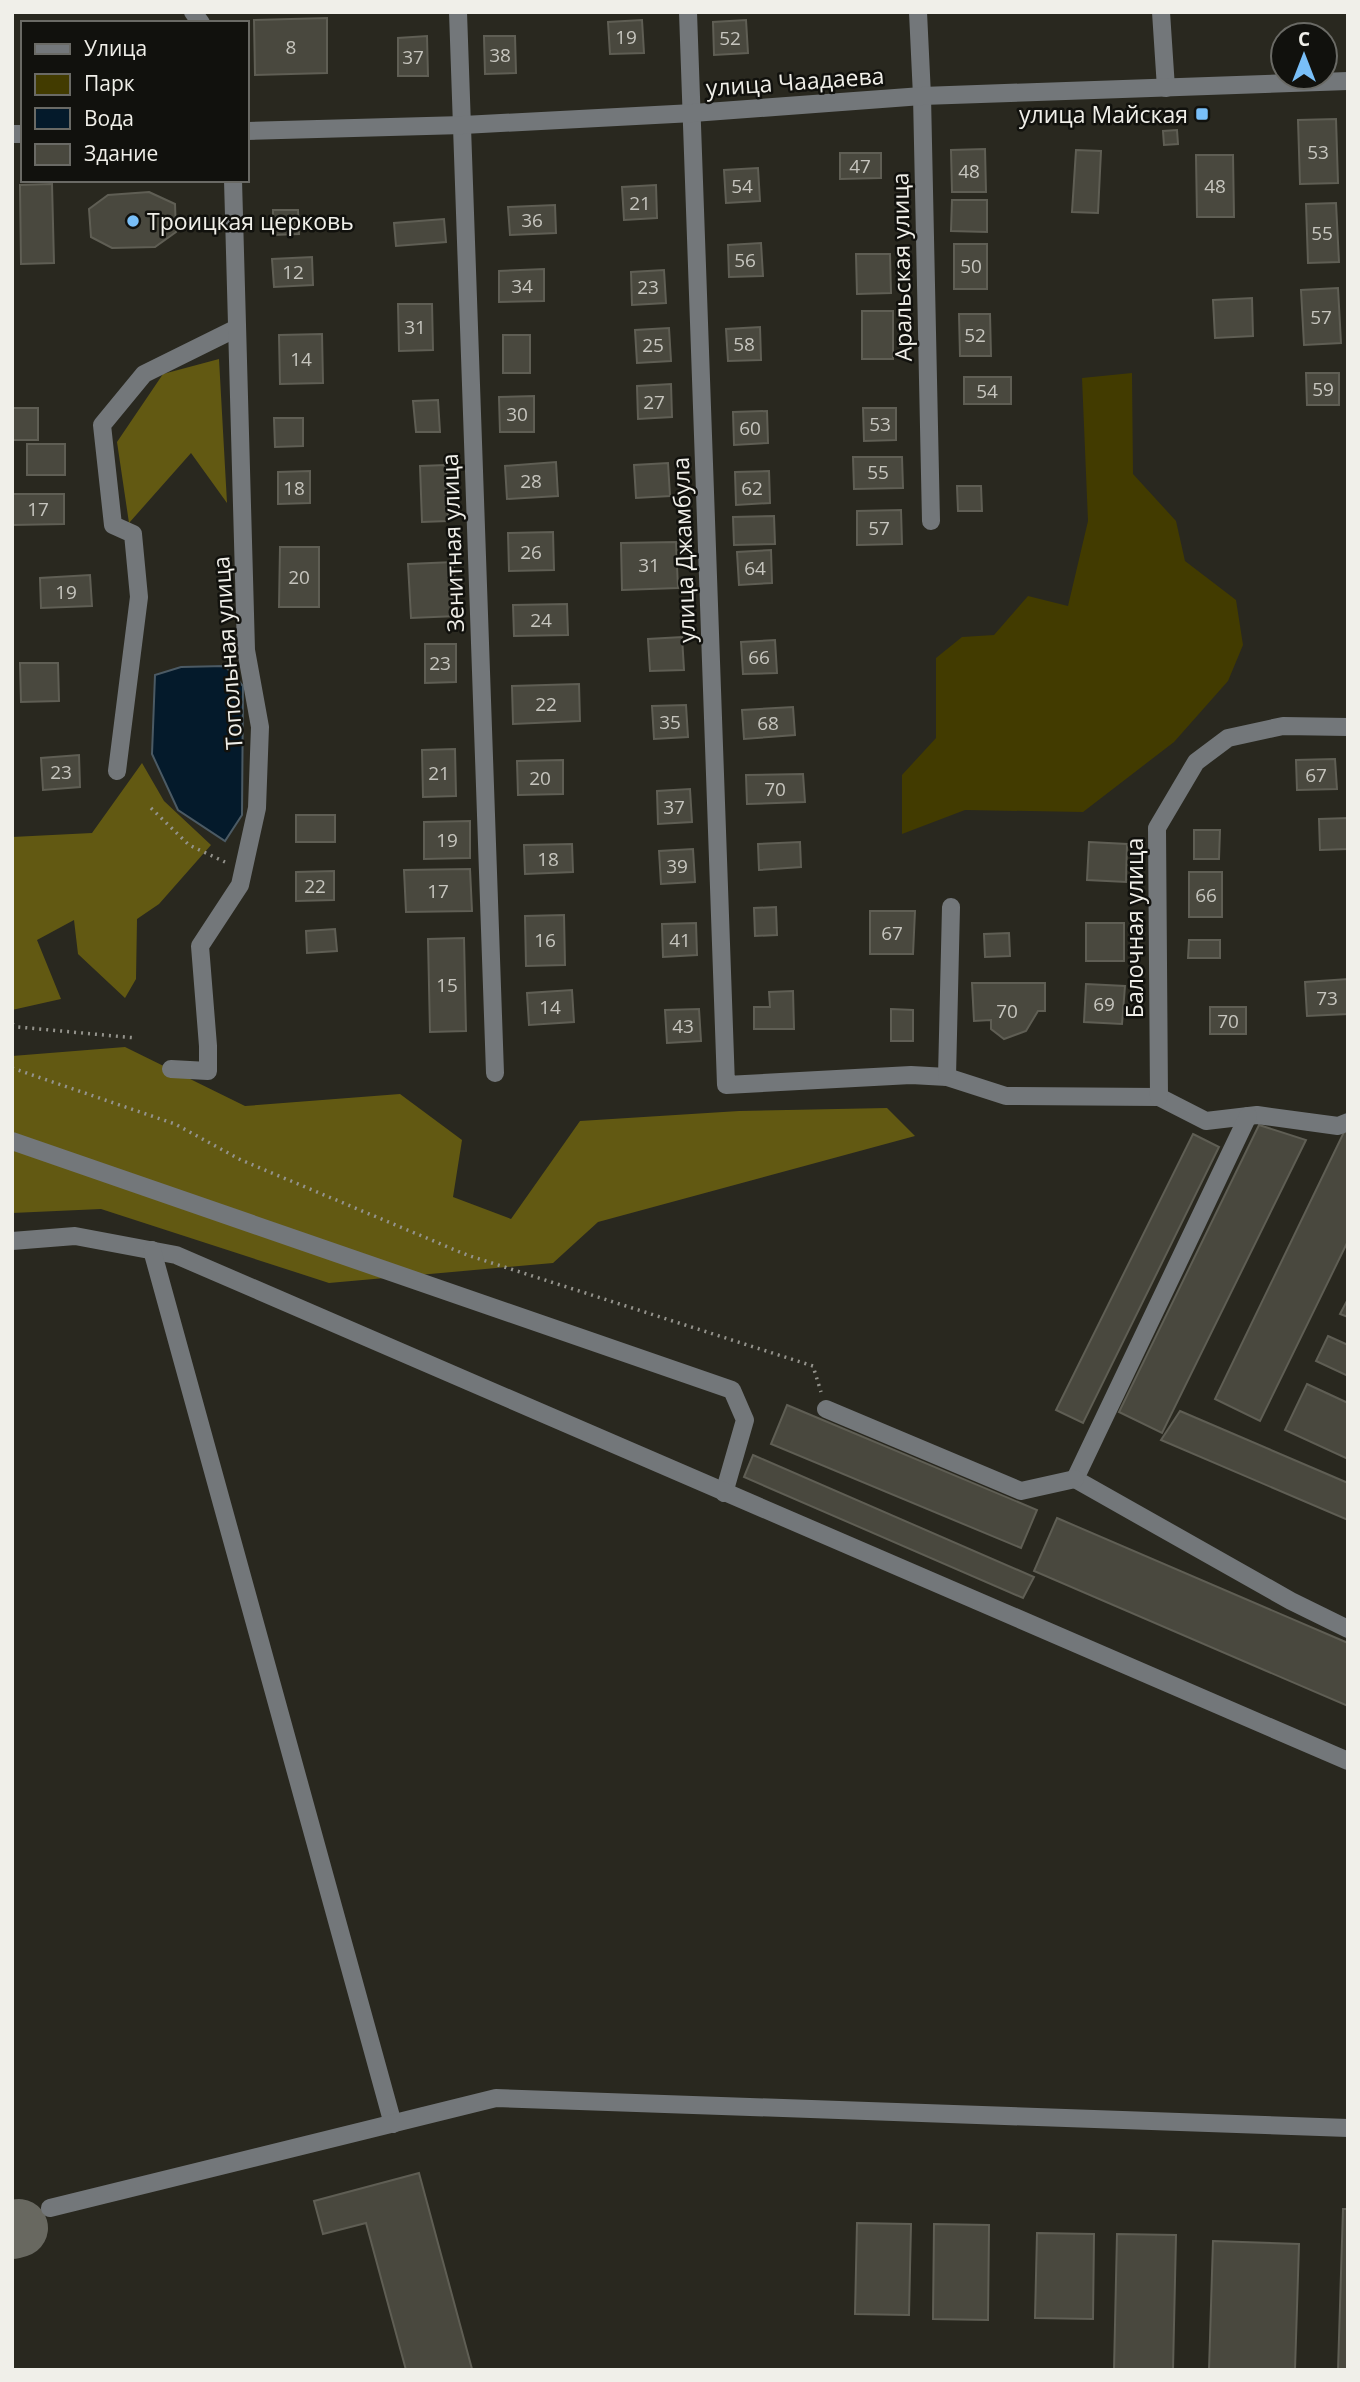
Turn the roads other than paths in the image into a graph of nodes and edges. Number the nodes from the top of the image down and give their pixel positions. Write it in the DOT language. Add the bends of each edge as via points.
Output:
graph roads {
  1 [pos="458,12"];
  2 [pos="688,12"];
  3 [pos="918,12"];
  4 [pos="1161,12"];
  5 [pos="1348,81"];
  6 [pos="1166,88"];
  7 [pos="922,96"];
  8 [pos="693,113"];
  9 [pos="463,125"];
  10 [pos="248,131"];
  11 [pos="233,182"];
  12 [pos="237,328"];
  13 [pos="931,521"];
  14 [pos="1348,727"];
  15 [pos="117,771"];
  16 [pos="951,906"];
  17 [pos="171,1069"];
  18 [pos="495,1073"];
  19 [pos="947,1077"];
  20 [pos="1159,1097"];
  21 [pos="1248,1116"];
  22 [pos="1348,1122"];
  23 [pos="12,1141"];
  24 [pos="12,1241"];
  25 [pos="152,1250"];
  26 [pos="826,1409"];
  27 [pos="1075,1479"];
  28 [pos="724,1493"];
  29 [pos="1348,1629"];
  30 [pos="1348,1761"];
  31 [pos="393,2123"];
  32 [pos="1348,2128"];
  33 [pos="51,2208"];
  1 -- 9 [label="street, Зенитная улица"];
  2 -- 8 [label="street, улица Джамбула"];
  3 -- 7 [label="street, Аральская улица"];
  4 -- 6 [label="street"];
  5 -- 6 [label="street, улица Чаадаева"];
  6 -- 7 [label="street, улица Чаадаева"];
  7 -- 8 [label="street, улица Чаадаева"];
  7 -- 13 [label="street, Аральская улица"];
  8 -- 9 [label="street, улица Чаадаева"];
  8 -- 19 [label="street, улица Джамбула" via="726,1085"];
  9 -- 10 [label="street, улица Чаадаева"];
  9 -- 18 [label="street, Зенитная улица"];
  11 -- 12 [label="street, Топольная улица"];
  12 -- 15 [label="street" via="144,374 102,425 113,525 133,534 139,597"];
  12 -- 17 [label="street, Топольная улица" via="246,650 260,727 257,808 240,885 200,946 208,1070"];
  14 -- 20 [label="street, Балочная улица" via="1283,726 1228,738 1196,762 1157,828"];
  16 -- 19 [label="street"];
  19 -- 20 [label="street" via="1006,1096"];
  20 -- 21 [label="street" via="1206,1121"];
  21 -- 22 [label="street" via="1338,1126"];
  21 -- 27 [label="street"];
  23 -- 28 [label="street" via="732,1390 744,1420"];
  24 -- 25 [label="street" via="75,1236"];
  25 -- 28 [label="street" via="176,1255"];
  25 -- 31 [label="street"];
  26 -- 27 [label="street" via="1021,1491"];
  27 -- 29 [label="street"];
  28 -- 30 [label="street"];
  31 -- 32 [label="street" via="496,2098"];
  31 -- 33 [label="street"];
}
